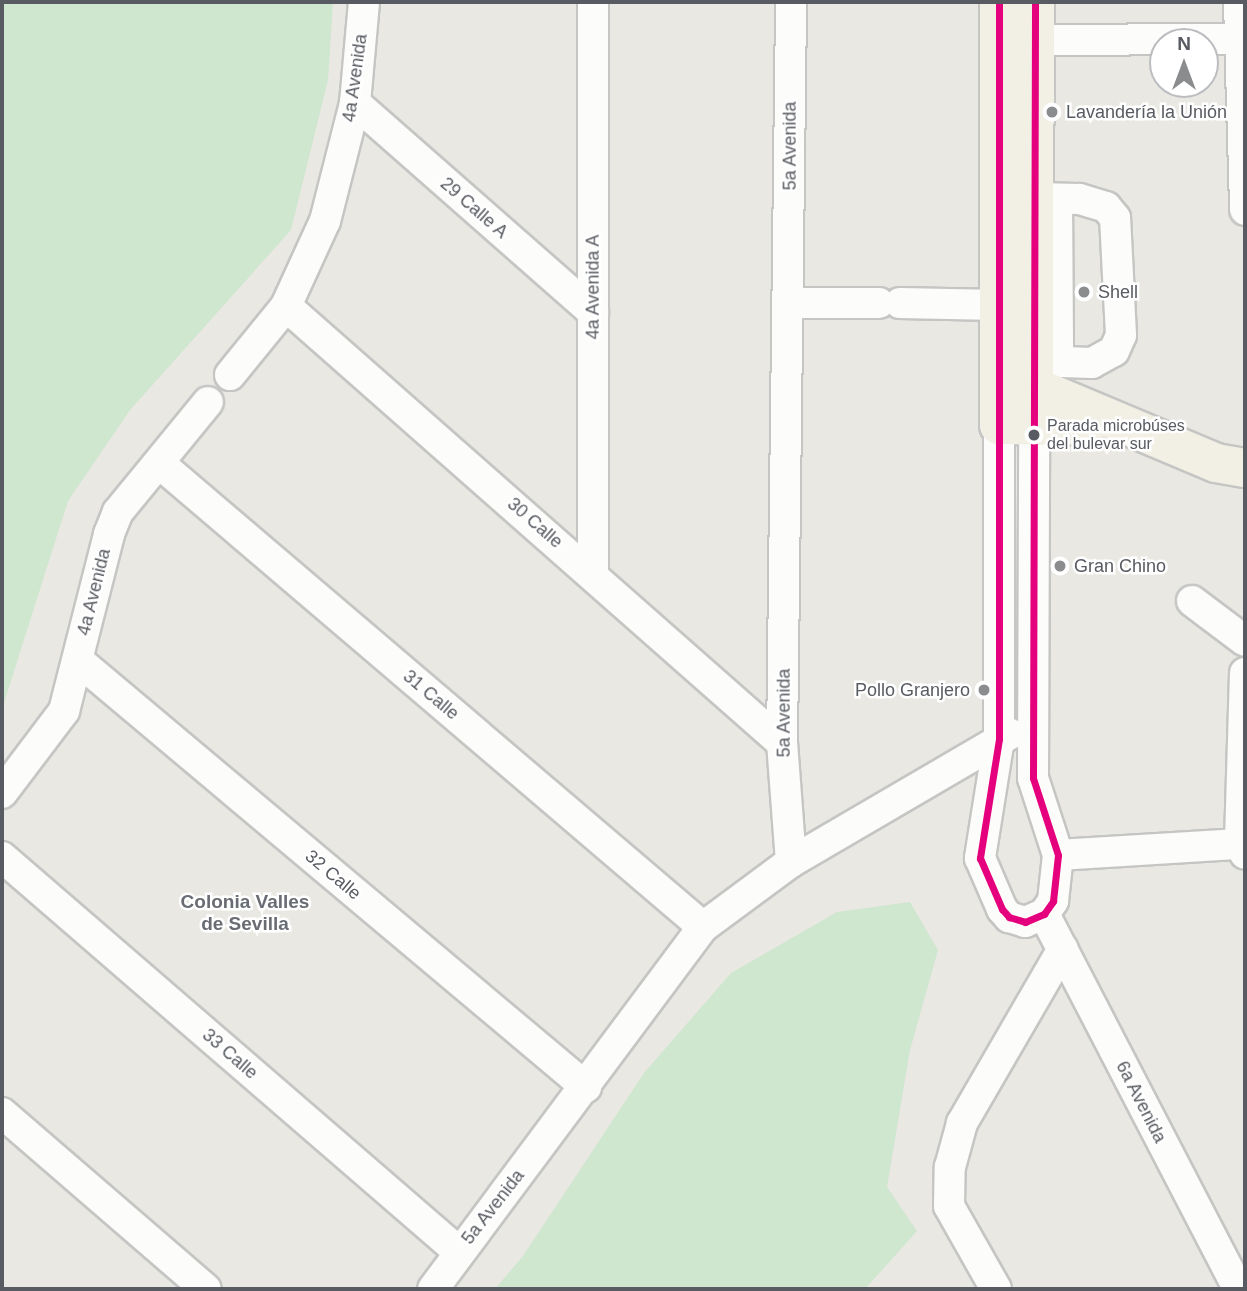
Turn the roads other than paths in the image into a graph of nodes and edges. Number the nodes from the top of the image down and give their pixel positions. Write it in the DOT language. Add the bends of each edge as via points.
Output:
graph roads {
  1 [pos="366,2"];
  2 [pos="593,2"];
  3 [pos="791,2"];
  4 [pos="999,2"];
  5 [pos="1035,2"];
  6 [pos="1239,2"];
  7 [pos="1242,38"];
  8 [pos="1034,40"];
  9 [pos="355,103"];
  10 [pos="1046,198"];
  11 [pos="1245,210"];
  12 [pos="789,303"];
  13 [pos="998,305"];
  14 [pos="286,306"];
  15 [pos="593,312"];
  16 [pos="1031,373"];
  17 [pos="230,375"];
  18 [pos="208,402"];
  19 [pos="1101,418"];
  20 [pos="1017,426"];
  21 [pos="159,463"];
  22 [pos="1245,468"];
  23 [pos="593,573"];
  24 [pos="1192,601"];
  25 [pos="1245,641"];
  26 [pos="80,662"];
  27 [pos="1244,677"];
  28 [pos="1034,722"];
  29 [pos="999,739"];
  30 [pos="782,743"];
  31 [pos="2,793"];
  32 [pos="1242,849"];
  33 [pos="1058,855"];
  34 [pos="2,857"];
  35 [pos="791,862"];
  36 [pos="1044,914"];
  37 [pos="703,927"];
  38 [pos="1063,949"];
  39 [pos="586,1087"];
  40 [pos="2,1113"];
  41 [pos="459,1252"];
  42 [pos="206,1289"];
  43 [pos="433,1289"];
  44 [pos="996,1289"];
  45 [pos="1238,1289"];
  1 -- 9 [label="street, 4a Avenida"];
  2 -- 15 [label="street, 4a Avenida A"];
  3 -- 12 [label="street, 5a Avenida"];
  4 -- 13 [label="main road"];
  5 -- 8 [label="main road"];
  6 -- 7 [label="street"];
  7 -- 8 [label="street"];
  7 -- 11 [label="street"];
  8 -- 10 [label="main road"];
  9 -- 14 [label="street, 4a Avenida" via="325,221"];
  9 -- 15 [label="street, 29 Calle A"];
  10 -- 16 [label="main road"];
  10 -- 16 [label="street" via="1106,207 1115,218 1121,335 1114,351 1092,363"];
  12 -- 13 [label="street"];
  12 -- 30 [label="street, 5a Avenida"];
  13 -- 16 [label="main road"];
  14 -- 17 [label="street, 4a Avenida"];
  14 -- 23 [label="street, 30 Calle"];
  15 -- 23 [label="street, 4a Avenida A"];
  16 -- 19 [label="main road"];
  16 -- 20 [label="main road"];
  18 -- 21 [label="street, 4a Avenida"];
  19 -- 20 [label="main road" via="1065,426"];
  19 -- 22 [label="main road" via="1216,463"];
  20 -- 28 [label="street"];
  20 -- 29 [label="street"];
  21 -- 26 [label="street, 4a Avenida" via="118,512 108,534 82,631"];
  21 -- 37 [label="street, 31 Calle"];
  23 -- 30 [label="street, 30 Calle"];
  24 -- 25 [label="street"];
  26 -- 31 [label="street, 4a Avenida" via="64,711"];
  26 -- 39 [label="street, 32 Calle"];
  27 -- 32 [label="street"];
  28 -- 29 [label="street"];
  28 -- 33 [label="street" via="1033,778"];
  29 -- 35 [label="street"];
  29 -- 36 [label="street" via="980,858 1009,917 1026,922"];
  30 -- 35 [label="street, 5a Avenida"];
  32 -- 33 [label="street"];
  33 -- 36 [label="street" via="1055,894"];
  34 -- 41 [label="street, 33 Calle"];
  35 -- 37 [label="street, 5a Avenida"];
  36 -- 38 [label="street, 6a Avenida"];
  37 -- 39 [label="street, 5a Avenida"];
  38 -- 44 [label="street" via="962,1123 950,1167 949,1206"];
  38 -- 45 [label="street, 6a Avenida"];
  39 -- 41 [label="street, 5a Avenida"];
  40 -- 42 [label="street"];
  41 -- 43 [label="street, 5a Avenida"];
}
